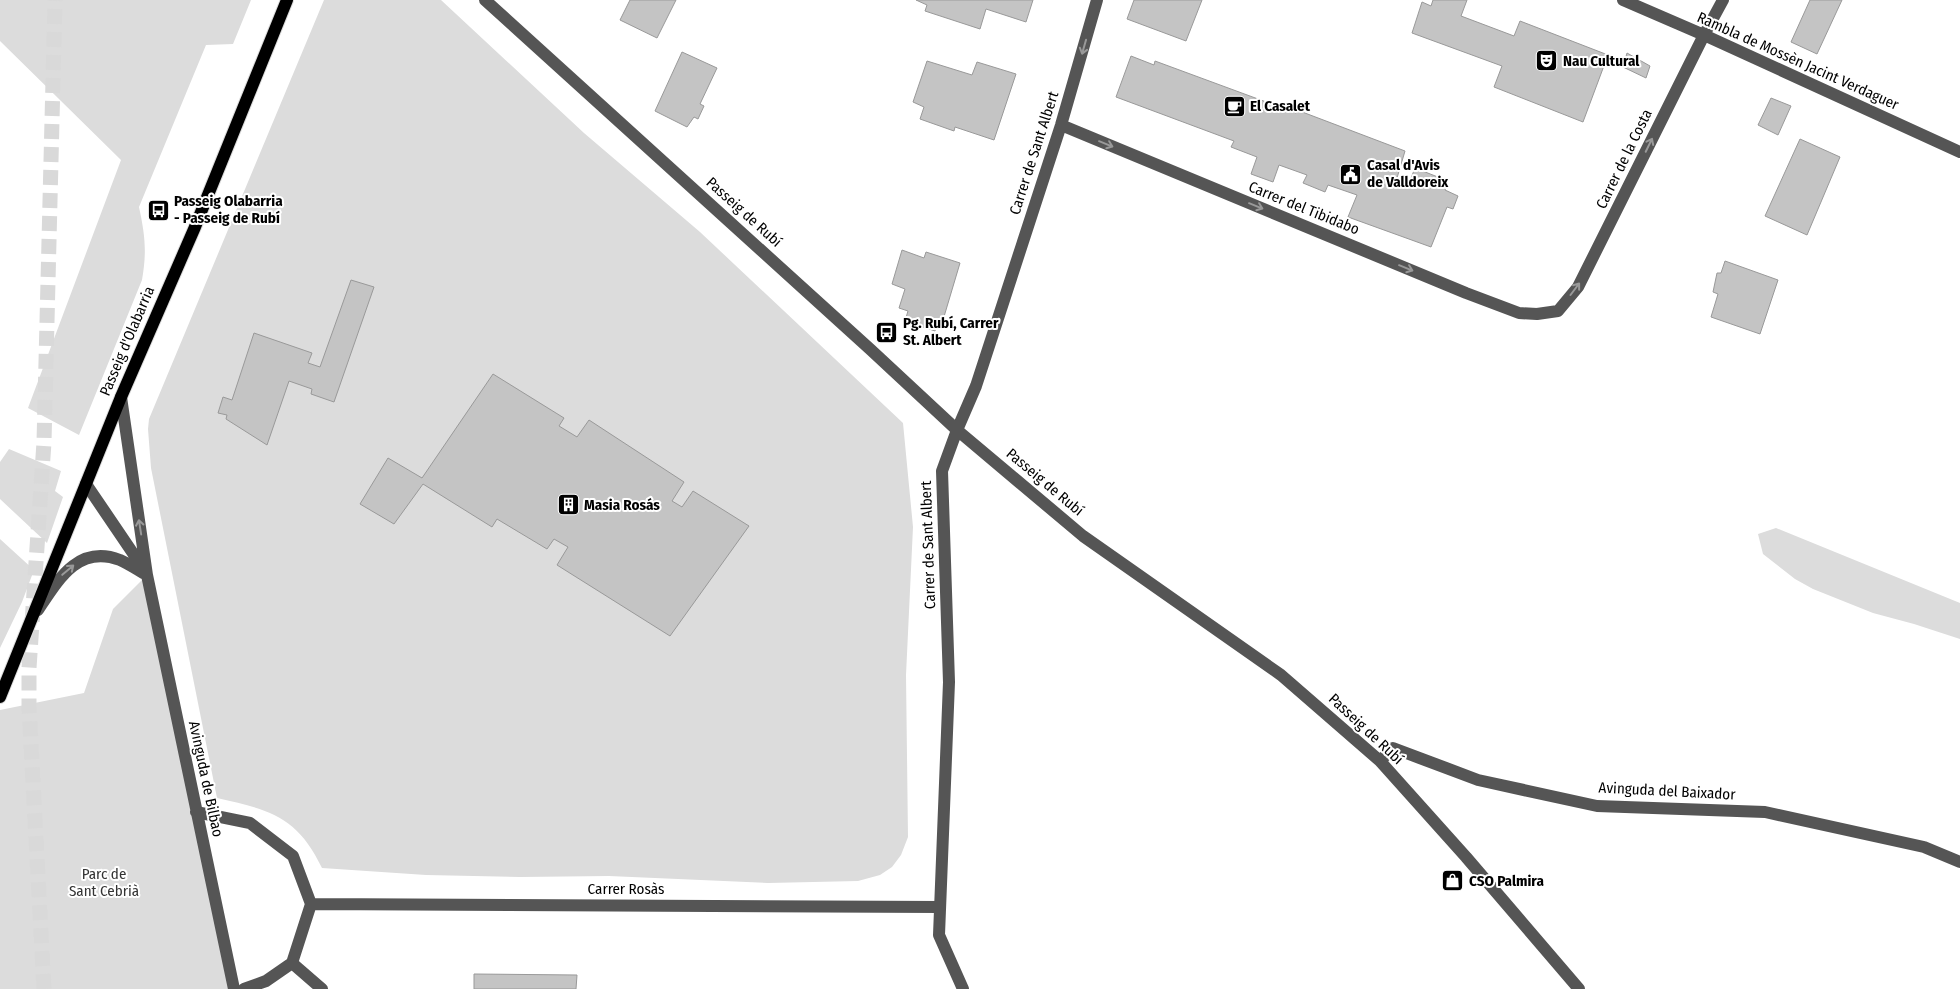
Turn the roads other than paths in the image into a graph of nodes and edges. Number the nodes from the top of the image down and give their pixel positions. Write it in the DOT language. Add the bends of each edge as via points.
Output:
graph roads {
  1 [pos="287,0"];
  2 [pos="485,0"];
  3 [pos="1097,0"];
  4 [pos="1622,0"];
  5 [pos="1723,0"];
  6 [pos="1704,35"];
  7 [pos="1060,125"];
  8 [pos="1960,152"];
  9 [pos="1537,314"];
  10 [pos="121,397"];
  11 [pos="957,430"];
  12 [pos="86,484"];
  13 [pos="147,575"];
  14 [pos="29,623"];
  15 [pos="0,697"];
  16 [pos="1380,761"];
  17 [pos="196,812"];
  18 [pos="1960,862"];
  19 [pos="311,904"];
  20 [pos="940,906"];
  21 [pos="292,963"];
  22 [pos="234,989"];
  23 [pos="244,989"];
  24 [pos="322,989"];
  25 [pos="962,989"];
  26 [pos="1579,989"];
  1 -- 10 [label="main road, Passeig d'Olabarria" via="195,227"];
  2 -- 11 [label="street, Passeig de Rubí"];
  3 -- 7 [label="street, Carrer de Sant Albert, one-way"];
  4 -- 6 [label="street, Rambla de Mossèn Jacint Verdaguer"];
  5 -- 6 [label="street, Carrer de la Costa"];
  6 -- 8 [label="street, Rambla de Mossèn Jacint Verdaguer"];
  9 -- 6 [label="street, Carrer de la Costa, one-way" via="1558,311 1578,287"];
  7 -- 9 [label="street, Carrer del Tibidabo, one-way" via="1466,293 1519,313"];
  7 -- 11 [label="street, Carrer de Sant Albert" via="976,386"];
  10 -- 12 [label="main road, Passeig d'Olabarria"];
  13 -- 10 [label="street, Avinguda de Bilbao, one-way"];
  11 -- 16 [label="street, Passeig de Rubí" via="1083,536 1281,675"];
  11 -- 20 [label="street, Carrer de Sant Albert" via="942,471 949,682"];
  12 -- 13 [label="street"];
  12 -- 14 [label="main road, Passeig d'Olabarria"];
  14 -- 13 [label="street, one-way" via="61,576 74,564 91,557 121,560"];
  13 -- 17 [label="street, Avinguda de Bilbao"];
  14 -- 15 [label="main road, Passeig d'Olabarria"];
  16 -- 18 [label="street, Avinguda del Baixador" via="1393,748 1478,780 1597,806 1765,812 1924,847"];
  16 -- 26 [label="street, Passeig de Rubí"];
  17 -- 19 [label="street" via="250,823 293,856"];
  17 -- 22 [label="street, Avinguda de Bilbao"];
  19 -- 20 [label="street, Carrer Rosàs"];
  19 -- 21 [label="street"];
  20 -- 25 [label="street, Carrer de Sant Albert" via="939,935"];
  21 -- 23 [label="street" via="266,981"];
  21 -- 24 [label="street"];
}
